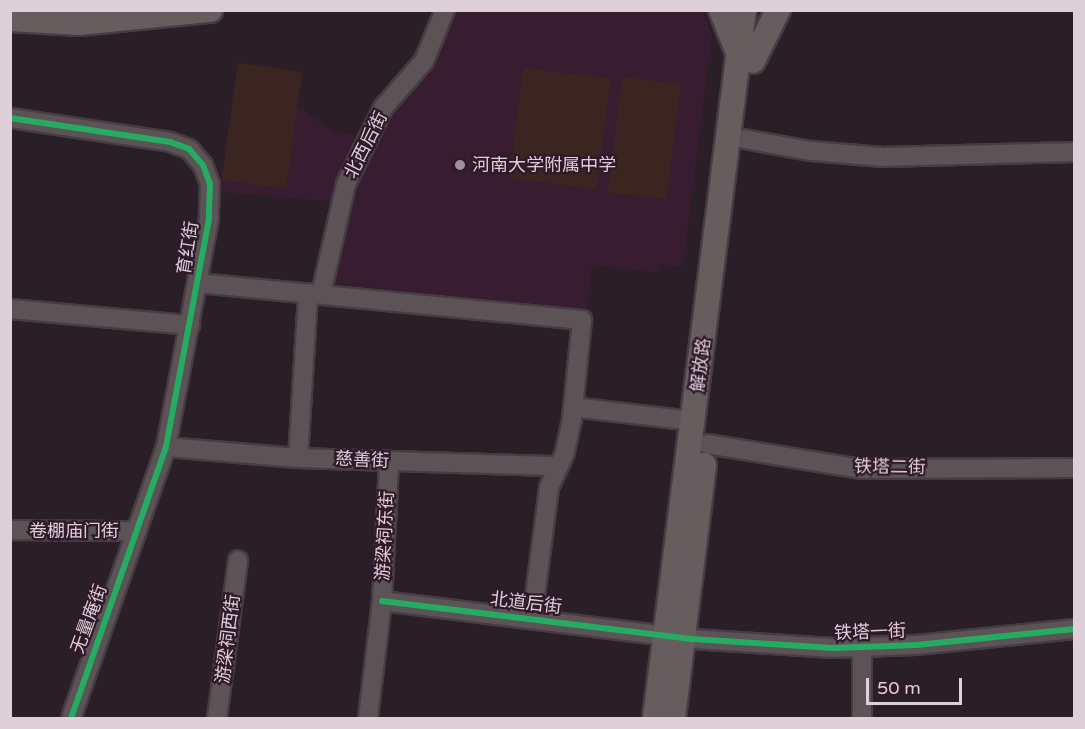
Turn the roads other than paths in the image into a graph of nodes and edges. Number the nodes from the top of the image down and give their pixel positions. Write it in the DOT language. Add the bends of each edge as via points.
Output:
graph roads {
  1 [pos="210,10"];
  2 [pos="445,10"];
  3 [pos="721,10"];
  4 [pos="744,10"];
  5 [pos="759,10"];
  6 [pos="778,10"];
  7 [pos="10,19"];
  8 [pos="746,59"];
  9 [pos="10,118"];
  10 [pos="744,139"];
  11 [pos="1074,152"];
  12 [pos="198,283"];
  13 [pos="314,294"];
  14 [pos="10,309"];
  15 [pos="190,325"];
  16 [pos="573,407"];
  17 [pos="693,421"];
  18 [pos="707,444"];
  19 [pos="166,447"];
  20 [pos="298,458"];
  21 [pos="389,462"];
  22 [pos="558,466"];
  23 [pos="1074,468"];
  24 [pos="10,530"];
  25 [pos="137,531"];
  26 [pos="238,560"];
  27 [pos="382,601"];
  28 [pos="532,619"];
  29 [pos="1074,621"];
  30 [pos="1074,629"];
  31 [pos="678,634"];
  32 [pos="862,648"];
  33 [pos="71,718"];
  34 [pos="217,718"];
  35 [pos="368,718"];
  36 [pos="656,718"];
  37 [pos="673,718"];
  38 [pos="862,718"];
  1 -- 7 [label="main road" via="89,23"];
  2 -- 13 [label="street, 北西后街" via="424,61 383,108 346,184"];
  3 -- 8 [label="main road"];
  4 -- 8 [label="main road, 解放路"];
  5 -- 8 [label="main road, 解放路"];
  6 -- 8 [label="main road"];
  8 -- 10 [label="main road, 解放路"];
  8 -- 17 [label="main road, 解放路"];
  9 -- 12 [label="street, 育红街" via="170,142 189,149 210,184"];
  10 -- 11 [label="street" via="811,152 883,157"];
  10 -- 18 [label="main road, 解放路"];
  12 -- 13 [label="street, 育红街"];
  12 -- 15 [label="street, 育红街"];
  13 -- 16 [label="street, 育红街" via="582,320"];
  13 -- 20 [label="street"];
  14 -- 15 [label="street"];
  15 -- 19 [label="street, 育红街"];
  16 -- 17 [label="street"];
  16 -- 22 [label="street" via="568,442"];
  17 -- 31 [label="main road, 解放路"];
  18 -- 23 [label="street, 铁塔二街" via="862,468"];
  18 -- 31 [label="main road, 解放路"];
  19 -- 20 [label="street, 慈善街"];
  19 -- 25 [label="street, 育红街"];
  20 -- 21 [label="street, 慈善街"];
  21 -- 22 [label="street, 慈善街"];
  21 -- 27 [label="street, 游梁祠东街"];
  22 -- 28 [label="street" via="549,488"];
  24 -- 25 [label="street, 卷棚庙门街"];
  25 -- 33 [label="street, 无量庵街"];
  26 -- 34 [label="street, 游梁祠西街"];
  27 -- 28 [label="street, 北道后街"];
  27 -- 35 [label="street, 游梁祠东街"];
  28 -- 31 [label="street, 北道后街"];
  29 -- 31 [label="street, 铁塔一街" via="862,640"];
  30 -- 32 [label="street, 铁塔一街"];
  31 -- 32 [label="street, 铁塔一街" via="757,645"];
  31 -- 36 [label="main road, 解放路"];
  31 -- 37 [label="main road, 解放路"];
  32 -- 38 [label="street"];
}
